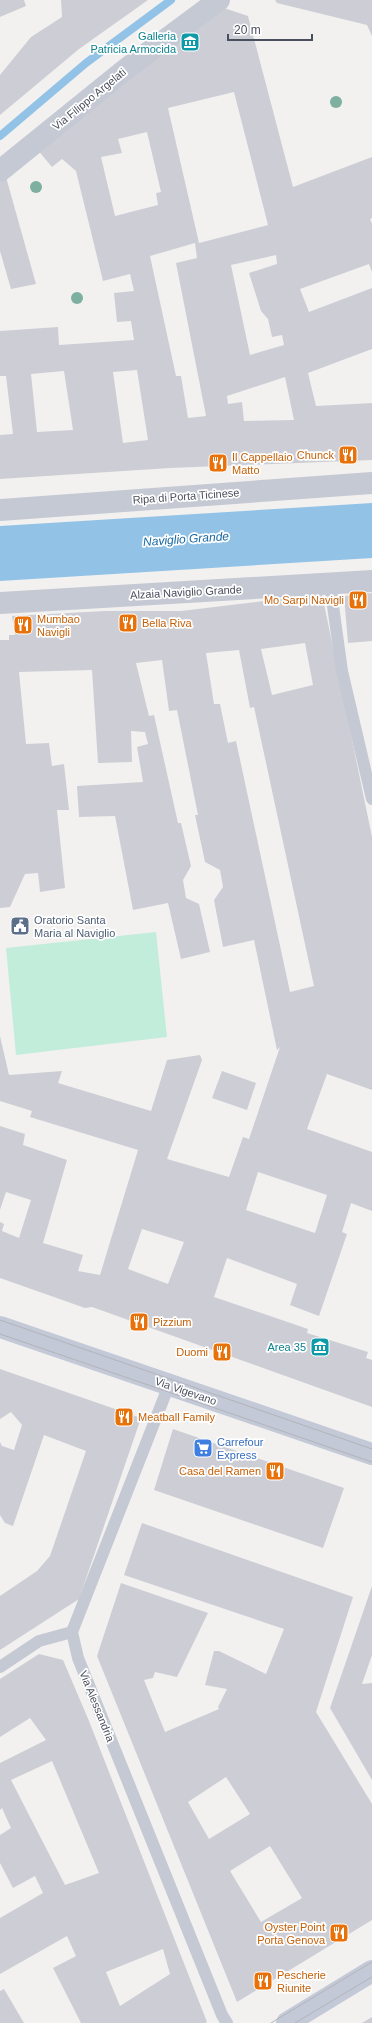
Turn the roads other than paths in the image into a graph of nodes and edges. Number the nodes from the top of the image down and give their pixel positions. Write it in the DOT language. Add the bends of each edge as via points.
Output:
graph roads {
  1 [pos="220,0"];
  2 [pos="0,171"];
  3 [pos="372,483"];
  4 [pos="0,510"];
  5 [pos="372,581"];
  6 [pos="330,584"];
  7 [pos="0,603"];
  8 [pos="372,799"];
  9 [pos="0,1327"];
  10 [pos="169,1386"];
  11 [pos="372,1454"];
  12 [pos="72,1632"];
  13 [pos="0,1667"];
  14 [pos="372,1971"];
  15 [pos="227,2023"];
  16 [pos="286,2023"];
  1 -- 2 [label="street, Via Filippo Argelati" via="126,69"];
  3 -- 4 [label="street, Ripa di Porta Ticinese"];
  5 -- 6 [label="street, Alzaia Naviglio Grande"];
  6 -- 7 [label="street, Alzaia Naviglio Grande"];
  6 -- 8 [label="lane" via="342,671"];
  9 -- 10 [label="street, Via Vigevano"];
  10 -- 11 [label="street, Via Vigevano"];
  10 -- 12 [label="lane"];
  12 -- 13 [label="lane" via="39,1641"];
  12 -- 15 [label="lane, Via Alessandria" via="78,1658"];
  14 -- 16 [label="street"];
}
